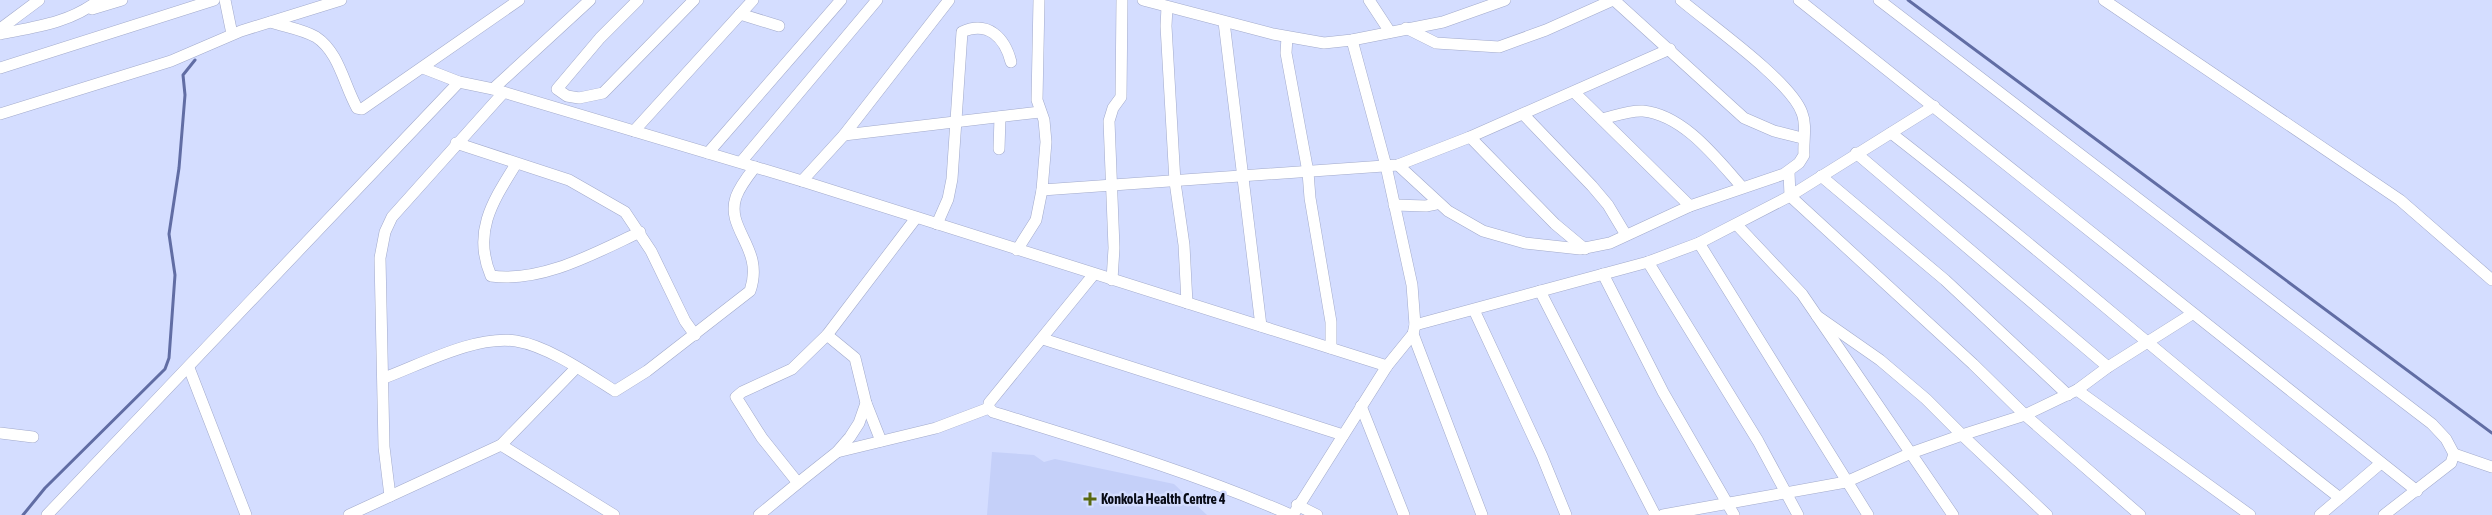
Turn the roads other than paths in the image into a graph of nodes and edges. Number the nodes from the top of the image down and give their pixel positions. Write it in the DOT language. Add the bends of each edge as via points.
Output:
graph roads {
  1 [pos="39,0"];
  2 [pos="99,0"];
  3 [pos="122,0"];
  4 [pos="214,0"];
  5 [pos="225,0"];
  6 [pos="341,0"];
  7 [pos="519,0"];
  8 [pos="590,0"];
  9 [pos="638,0"];
  10 [pos="694,0"];
  11 [pos="753,0"];
  12 [pos="841,0"];
  13 [pos="878,0"];
  14 [pos="949,0"];
  15 [pos="1039,0"];
  16 [pos="1122,0"];
  17 [pos="1143,0"];
  18 [pos="1368,0"];
  19 [pos="1505,0"];
  20 [pos="1614,0"];
  21 [pos="1681,0"];
  22 [pos="1798,0"];
  23 [pos="1879,0"];
  24 [pos="2104,0"];
  25 [pos="1167,8"];
  26 [pos="87,10"];
  27 [pos="740,14"];
  28 [pos="271,22"];
  29 [pos="1224,22"];
  30 [pos="779,26"];
  31 [pos="1406,28"];
  32 [pos="0,29"];
  33 [pos="1390,32"];
  34 [pos="0,34"];
  35 [pos="232,34"];
  36 [pos="1287,37"];
  37 [pos="1352,40"];
  38 [pos="1670,49"];
  39 [pos="1011,62"];
  40 [pos="0,68"];
  41 [pos="423,68"];
  42 [pos="459,82"];
  43 [pos="498,91"];
  44 [pos="1574,92"];
  45 [pos="1934,106"];
  46 [pos="1040,112"];
  47 [pos="0,114"];
  48 [pos="1523,114"];
  49 [pos="1000,117"];
  50 [pos="1602,119"];
  51 [pos="957,122"];
  52 [pos="634,131"];
  53 [pos="1891,133"];
  54 [pos="844,135"];
  55 [pos="1470,138"];
  56 [pos="1802,138"];
  57 [pos="456,143"];
  58 [pos="1000,149"];
  59 [pos="708,153"];
  60 [pos="1856,153"];
  61 [pos="741,162"];
  62 [pos="516,164"];
  63 [pos="1392,165"];
  64 [pos="755,167"];
  65 [pos="1308,172"];
  66 [pos="1789,172"];
  67 [pos="1244,176"];
  68 [pos="1822,176"];
  69 [pos="802,181"];
  70 [pos="1175,182"];
  71 [pos="1112,184"];
  72 [pos="1807,185"];
  73 [pos="1742,187"];
  74 [pos="1042,190"];
  75 [pos="1790,196"];
  76 [pos="1436,204"];
  77 [pos="1394,206"];
  78 [pos="1690,206"];
  79 [pos="916,218"];
  80 [pos="937,224"];
  81 [pos="1737,224"];
  82 [pos="640,232"];
  83 [pos="1626,235"];
  84 [pos="1700,243"];
  85 [pos="1584,249"];
  86 [pos="1016,250"];
  87 [pos="1648,262"];
  88 [pos="1094,274"];
  89 [pos="1602,274"];
  90 [pos="1112,280"];
  91 [pos="2492,280"];
  92 [pos="1540,291"];
  93 [pos="1187,303"];
  94 [pos="1474,310"];
  95 [pos="2192,314"];
  96 [pos="1817,316"];
  97 [pos="1261,326"];
  98 [pos="1414,330"];
  99 [pos="695,335"];
  100 [pos="826,335"];
  101 [pos="1043,339"];
  102 [pos="2147,342"];
  103 [pos="1331,348"];
  104 [pos="1387,366"];
  105 [pos="2108,367"];
  106 [pos="189,368"];
  107 [pos="575,368"];
  108 [pos="384,378"];
  109 [pos="2073,392"];
  110 [pos="866,403"];
  111 [pos="1361,406"];
  112 [pos="989,408"];
  113 [pos="2025,415"];
  114 [pos="0,434"];
  115 [pos="1962,435"];
  116 [pos="1343,436"];
  117 [pos="33,437"];
  118 [pos="881,441"];
  119 [pos="501,445"];
  120 [pos="836,452"];
  121 [pos="1911,453"];
  122 [pos="2454,454"];
  123 [pos="2381,462"];
  124 [pos="2492,467"];
  125 [pos="1846,482"];
  126 [pos="798,484"];
  127 [pos="2417,491"];
  128 [pos="1785,493"];
  129 [pos="390,496"];
  130 [pos="2340,498"];
  131 [pos="1727,503"];
  132 [pos="375,509"];
  133 [pos="1294,512"];
  134 [pos="47,515"];
  135 [pos="246,515"];
  136 [pos="349,515"];
  137 [pos="614,515"];
  138 [pos="759,515"];
  139 [pos="1316,515"];
  140 [pos="1404,515"];
  141 [pos="1482,515"];
  142 [pos="1566,515"];
  143 [pos="1655,515"];
  144 [pos="1663,515"];
  145 [pos="1734,515"];
  146 [pos="1798,515"];
  147 [pos="1868,515"];
  148 [pos="1953,515"];
  149 [pos="2047,515"];
  150 [pos="2140,515"];
  151 [pos="2250,515"];
  152 [pos="2320,515"];
  153 [pos="2384,515"];
  1 -- 32 [label="street"];
  2 -- 26 [label="street"];
  3 -- 26 [label="street"];
  4 -- 40 [label="street"];
  5 -- 35 [label="street"];
  6 -- 28 [label="street"];
  7 -- 41 [label="street"];
  8 -- 43 [label="street"];
  9 -- 10 [label="street" via="560,84 557,89 562,94 592,98 603,94"];
  11 -- 27 [label="street"];
  12 -- 59 [label="street"];
  13 -- 61 [label="street"];
  14 -- 54 [label="street"];
  15 -- 46 [label="street" via="1036,100"];
  16 -- 71 [label="street" via="1121,97 1109,121"];
  17 -- 25 [label="street"];
  18 -- 33 [label="street"];
  19 -- 31 [label="street" via="1458,18"];
  20 -- 31 [label="street" via="1498,47 1436,43"];
  20 -- 38 [label="street"];
  21 -- 56 [label="street" via="1795,100 1803,113"];
  22 -- 45 [label="street"];
  23 -- 122 [label="street" via="2432,424"];
  24 -- 91 [label="street" via="2400,200"];
  25 -- 29 [label="street"];
  25 -- 70 [label="street"];
  26 -- 34 [label="street" via="55,22"];
  27 -- 30 [label="street"];
  27 -- 52 [label="street"];
  28 -- 35 [label="street"];
  28 -- 41 [label="street" via="323,42 357,108 369,106"];
  29 -- 36 [label="street"];
  29 -- 67 [label="street"];
  31 -- 33 [label="street"];
  33 -- 37 [label="street"];
  35 -- 47 [label="street" via="171,61"];
  36 -- 37 [label="street" via="1324,43"];
  36 -- 65 [label="street" via="1286,53"];
  37 -- 63 [label="street"];
  38 -- 44 [label="street"];
  38 -- 56 [label="street" via="1744,118"];
  39 -- 51 [label="street" via="1008,48 998,33 978,28 962,32"];
  41 -- 42 [label="street"];
  42 -- 43 [label="street"];
  42 -- 106 [label="street"];
  43 -- 52 [label="street"];
  43 -- 57 [label="street"];
  44 -- 48 [label="street"];
  44 -- 50 [label="street"];
  45 -- 53 [label="street"];
  45 -- 95 [label="street"];
  46 -- 49 [label="street"];
  46 -- 74 [label="street" via="1046,142"];
  48 -- 55 [label="street"];
  48 -- 83 [label="street" via="1592,186"];
  49 -- 51 [label="street"];
  49 -- 58 [label="street"];
  50 -- 73 [label="street" via="1635,111 1661,114 1697,140"];
  50 -- 78 [label="street"];
  51 -- 54 [label="street"];
  51 -- 80 [label="street" via="952,179 948,199"];
  52 -- 59 [label="street"];
  53 -- 60 [label="street"];
  53 -- 102 [label="street" via="2024,238"];
  54 -- 69 [label="street"];
  55 -- 63 [label="street"];
  55 -- 85 [label="street"];
  56 -- 66 [label="street" via="1804,155 1796,168"];
  57 -- 62 [label="street"];
  57 -- 108 [label="street" via="392,217 384,232 380,258"];
  59 -- 61 [label="street"];
  60 -- 68 [label="street"];
  60 -- 105 [label="street"];
  61 -- 64 [label="street"];
  62 -- 82 [label="street" via="586,188 625,212"];
  62 -- 82 [label="street" via="490,208 485,224 485,266 492,276 502,280 530,274 606,248"];
  63 -- 65 [label="street"];
  63 -- 76 [label="street"];
  63 -- 77 [label="street"];
  64 -- 69 [label="street"];
  64 -- 99 [label="street" via="737,192 734,211 756,268 755,280 750,291"];
  65 -- 67 [label="street"];
  65 -- 103 [label="street" via="1331,322"];
  66 -- 72 [label="street"];
  66 -- 73 [label="street"];
  66 -- 75 [label="street"];
  67 -- 70 [label="street"];
  67 -- 97 [label="street"];
  68 -- 72 [label="street"];
  68 -- 109 [label="street"];
  69 -- 79 [label="street"];
  70 -- 71 [label="street"];
  70 -- 93 [label="street" via="1184,245"];
  71 -- 74 [label="street"];
  71 -- 90 [label="street"];
  72 -- 75 [label="street"];
  73 -- 78 [label="street" via="1714,200"];
  74 -- 86 [label="street" via="1036,220"];
  75 -- 81 [label="street"];
  75 -- 113 [label="street"];
  76 -- 77 [label="street"];
  76 -- 85 [label="street" via="1470,227 1496,238"];
  77 -- 98 [label="street" via="1412,285"];
  78 -- 83 [label="street"];
  79 -- 80 [label="street"];
  79 -- 100 [label="street"];
  80 -- 86 [label="street"];
  81 -- 84 [label="street"];
  81 -- 96 [label="street" via="1802,294"];
  82 -- 99 [label="street"];
  83 -- 85 [label="street"];
  84 -- 87 [label="street"];
  84 -- 125 [label="street"];
  86 -- 88 [label="street"];
  87 -- 89 [label="street"];
  87 -- 128 [label="street" via="1758,442"];
  88 -- 90 [label="street"];
  88 -- 101 [label="street"];
  89 -- 92 [label="street"];
  89 -- 131 [label="street" via="1663,392"];
  90 -- 93 [label="street"];
  92 -- 94 [label="street"];
  92 -- 143 [label="street"];
  93 -- 97 [label="street"];
  94 -- 98 [label="street"];
  94 -- 142 [label="street"];
  95 -- 102 [label="street"];
  95 -- 123 [label="street"];
  96 -- 115 [label="street" via="1880,360"];
  96 -- 121 [label="street"];
  97 -- 103 [label="street"];
  98 -- 104 [label="street"];
  98 -- 141 [label="street"];
  99 -- 107 [label="street" via="615,391"];
  100 -- 110 [label="street" via="855,358"];
  100 -- 126 [label="street" via="792,369 736,397 762,438"];
  101 -- 112 [label="street" via="989,403"];
  101 -- 116 [label="street"];
  102 -- 105 [label="street"];
  102 -- 130 [label="street"];
  103 -- 104 [label="street"];
  104 -- 111 [label="street"];
  105 -- 109 [label="street"];
  106 -- 134 [label="street"];
  106 -- 135 [label="street"];
  107 -- 108 [label="street" via="517,341 497,340"];
  107 -- 119 [label="street"];
  108 -- 129 [label="street" via="384,447"];
  109 -- 113 [label="street"];
  109 -- 151 [label="street"];
  110 -- 118 [label="street"];
  110 -- 120 [label="street" via="858,423"];
  111 -- 116 [label="street"];
  111 -- 140 [label="street"];
  112 -- 118 [label="street" via="943,427"];
  112 -- 133 [label="street"];
  113 -- 115 [label="street"];
  113 -- 150 [label="street"];
  114 -- 117 [label="street"];
  115 -- 121 [label="street"];
  115 -- 149 [label="street"];
  116 -- 133 [label="street"];
  118 -- 120 [label="street"];
  119 -- 129 [label="street"];
  119 -- 137 [label="street"];
  120 -- 126 [label="street"];
  121 -- 125 [label="street"];
  121 -- 148 [label="street"];
  122 -- 124 [label="street"];
  122 -- 127 [label="street" via="2444,471"];
  123 -- 127 [label="street"];
  123 -- 130 [label="street"];
  125 -- 128 [label="street"];
  125 -- 147 [label="street"];
  126 -- 138 [label="street"];
  127 -- 153 [label="street"];
  128 -- 131 [label="street"];
  128 -- 146 [label="street"];
  129 -- 132 [label="street"];
  130 -- 152 [label="street"];
  131 -- 144 [label="street"];
  131 -- 145 [label="street"];
  132 -- 136 [label="street"];
  133 -- 139 [label="street"];
}
